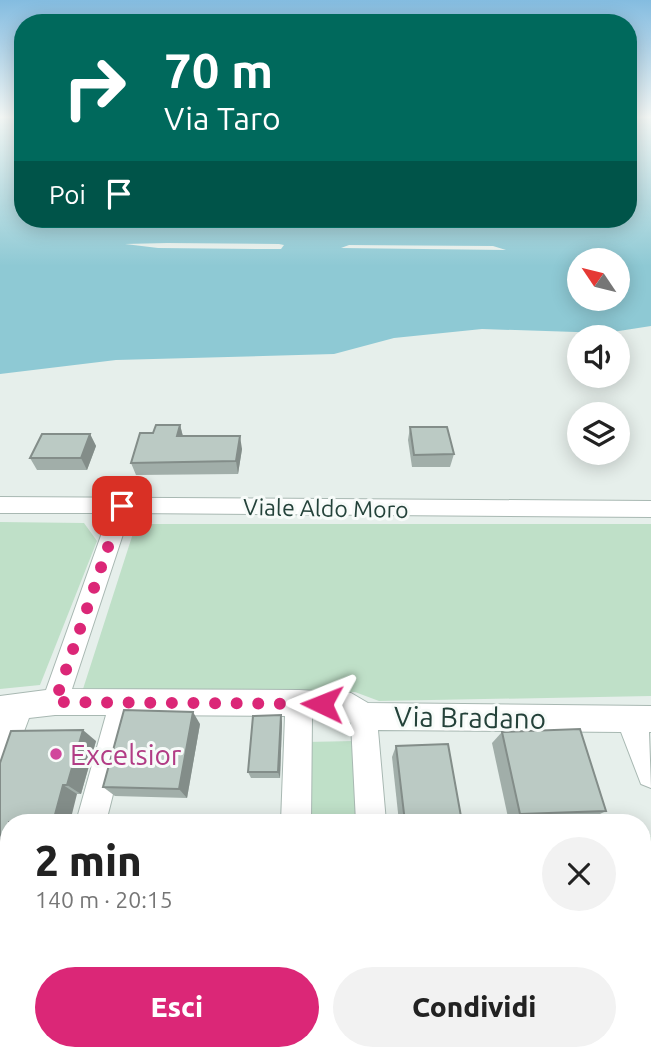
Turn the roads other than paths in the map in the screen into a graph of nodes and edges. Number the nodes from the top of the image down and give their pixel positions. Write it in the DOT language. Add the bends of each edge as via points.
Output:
graph roads {
  1 [pos="0,505"];
  2 [pos="122,506"];
  3 [pos="651,509"];
  4 [pos="55,702"];
  5 [pos="123,702"];
  6 [pos="299,702"];
  7 [pos="10,708"];
  8 [pos="364,716"];
  9 [pos="640,719"];
  10 [pos="0,759"];
  11 [pos="651,774"];
  12 [pos="94,814"];
  13 [pos="296,814"];
  14 [pos="370,814"];
  1 -- 2 [label="street, Viale Aldo Moro"];
  2 -- 3 [label="street, Viale Aldo Moro"];
  2 -- 4 [label="street"];
  4 -- 5 [label="street, Via Bradano"];
  4 -- 7 [label="street, Via Bradano"];
  5 -- 6 [label="street, Via Bradano"];
  5 -- 12 [label="street"];
  6 -- 8 [label="street, Via Bradano" via="351,706"];
  6 -- 13 [label="street"];
  7 -- 10 [label="street"];
  8 -- 9 [label="street, Via Bradano"];
  8 -- 14 [label="street"];
  9 -- 11 [label="street"];
}
